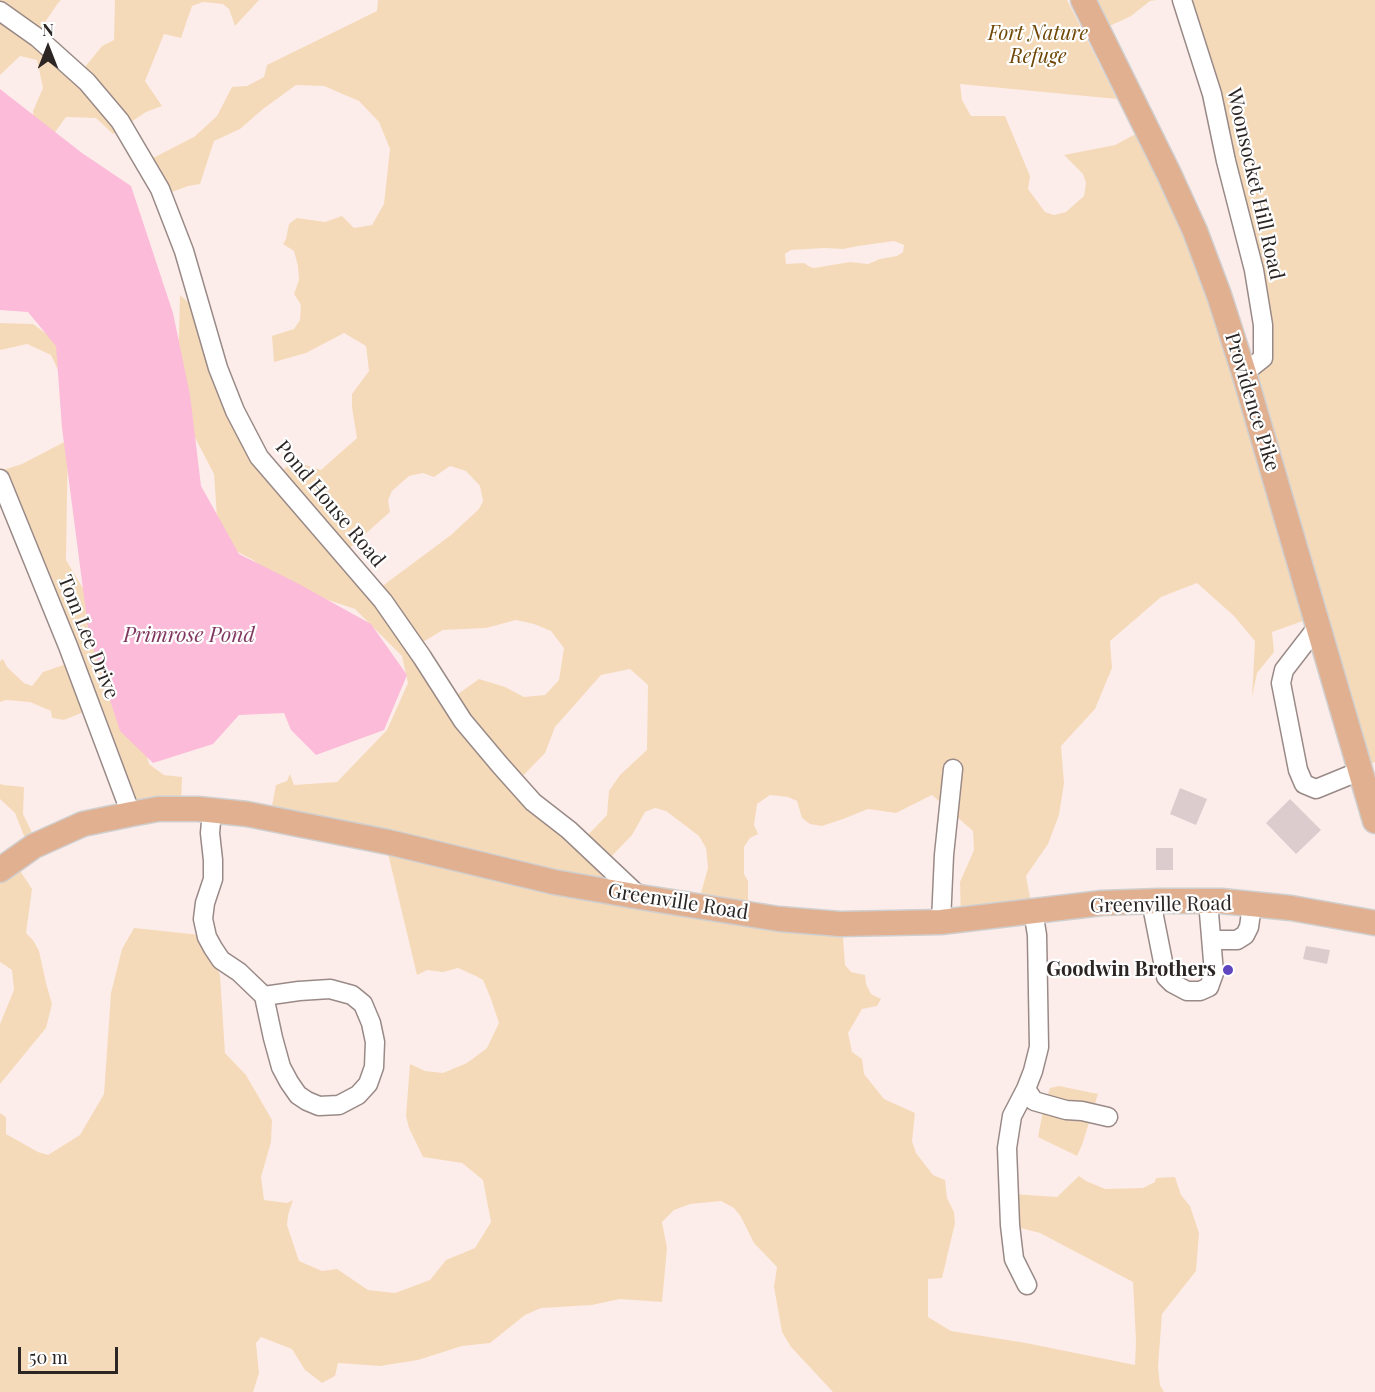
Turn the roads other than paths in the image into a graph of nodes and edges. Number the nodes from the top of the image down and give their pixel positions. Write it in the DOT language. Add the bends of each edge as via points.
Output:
graph roads {
  1 [pos="1083,0"];
  2 [pos="1182,0"];
  3 [pos="0,11"];
  4 [pos="1244,373"];
  5 [pos="0,479"];
  6 [pos="1318,626"];
  7 [pos="953,769"];
  8 [pos="1360,771"];
  9 [pos="212,811"];
  10 [pos="131,814"];
  11 [pos="1375,821"];
  12 [pos="0,870"];
  13 [pos="640,897"];
  14 [pos="1151,901"];
  15 [pos="1208,901"];
  16 [pos="1252,904"];
  17 [pos="1033,911"];
  18 [pos="941,922"];
  19 [pos="1375,923"];
  20 [pos="1212,940"];
  21 [pos="264,996"];
  22 [pos="1026,1089"];
  23 [pos="1108,1118"];
  24 [pos="1027,1285"];
  1 -- 4 [label="main road, Providence Pike" via="1195,231"];
  2 -- 4 [label="street, Woonsocket Hill Road" via="1212,94 1254,270 1263,325 1263,358"];
  3 -- 13 [label="street, Pond House Road" via="38,38 87,82 120,121 160,189 184,251 218,368 259,457 382,601 463,721 500,765 533,802"];
  4 -- 6 [label="main road, Providence Pike"];
  5 -- 10 [label="street, Tom Lee Drive"];
  6 -- 8 [label="main road, Providence Pike"];
  6 -- 8 [label="street" via="1284,670 1281,683 1298,770 1304,784 1316,789"];
  7 -- 18 [label="street"];
  8 -- 11 [label="main road, Providence Pike"];
  9 -- 10 [label="main road, Greenville Road" via="158,809"];
  9 -- 13 [label="main road, Greenville Road" via="248,814 388,842 554,882"];
  9 -- 21 [label="street" via="213,879 203,919 207,937 222,960"];
  10 -- 12 [label="main road, Greenville Road" via="73,829 34,846"];
  13 -- 18 [label="main road, Greenville Road" via="840,924"];
  14 -- 15 [label="main road, Greenville Road"];
  14 -- 17 [label="main road, Greenville Road"];
  14 -- 20 [label="street" via="1166,977 1172,983 1186,991 1200,992 1209,987 1214,973"];
  15 -- 16 [label="main road, Greenville Road"];
  15 -- 20 [label="street"];
  16 -- 19 [label="main road, Greenville Road"];
  16 -- 20 [label="street" via="1245,935 1238,940"];
  17 -- 18 [label="main road, Greenville Road"];
  17 -- 22 [label="street" via="1039,1047"];
  21 -- 21 [label="street" via="281,1067 298,1095 319,1106 339,1105 358,1095 368,1084 374,1067 375,1042 363,1004 352,995 330,989"];
  22 -- 23 [label="street" via="1034,1101"];
  22 -- 24 [label="street" via="1012,1116 1007,1149 1014,1259"];
}
